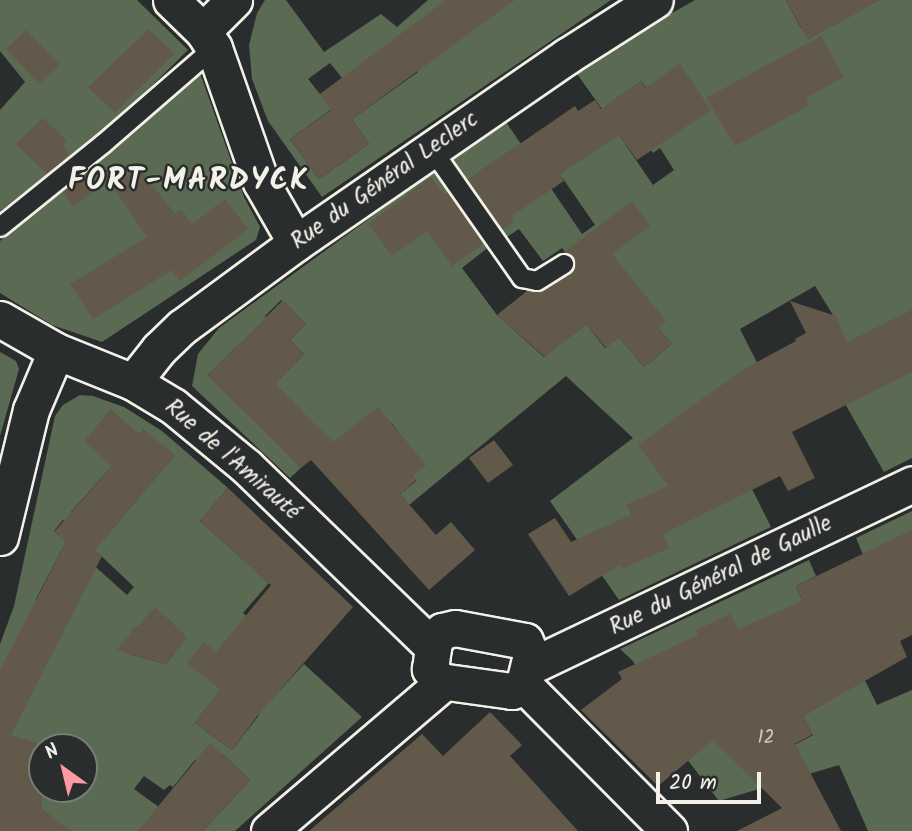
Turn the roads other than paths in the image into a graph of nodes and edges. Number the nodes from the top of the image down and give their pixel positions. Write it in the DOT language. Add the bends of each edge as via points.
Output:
graph roads {
  1 [pos="171,0"];
  2 [pos="234,0"];
  3 [pos="655,0"];
  4 [pos="209,39"];
  5 [pos="431,148"];
  6 [pos="0,227"];
  7 [pos="296,243"];
  8 [pos="564,264"];
  9 [pos="0,319"];
  10 [pos="56,351"];
  11 [pos="133,382"];
  12 [pos="912,484"];
  13 [pos="0,537"];
  14 [pos="433,647"];
  15 [pos="527,676"];
  16 [pos="443,682"];
  17 [pos="269,831"];
  18 [pos="668,831"];
  1 -- 4 [label="street"];
  2 -- 4 [label="street"];
  3 -- 5 [label="street, Rue du Général Leclerc"];
  4 -- 6 [label="lane" via="114,135"];
  4 -- 7 [label="street" via="261,182"];
  5 -- 7 [label="street, Rue du Général Leclerc"];
  5 -- 8 [label="lane" via="522,278 537,281"];
  7 -- 11 [label="street, Rue du Général Leclerc" via="182,327"];
  9 -- 10 [label="street, Rue de l'Amirauté"];
  10 -- 11 [label="street, Rue de l'Amirauté"];
  10 -- 13 [label="street" via="31,410"];
  11 -- 14 [label="street, Rue de l'Amirauté" via="217,440"];
  12 -- 15 [label="street, Rue du Général de Gaulle"];
  14 -- 15 [label="street" via="440,633 450,628 519,638 529,647"];
  14 -- 16 [label="street" via="430,669"];
  15 -- 16 [label="street, Rue du Général de Gaulle" via="512,691"];
  15 -- 18 [label="street"];
  16 -- 17 [label="street"];
}
